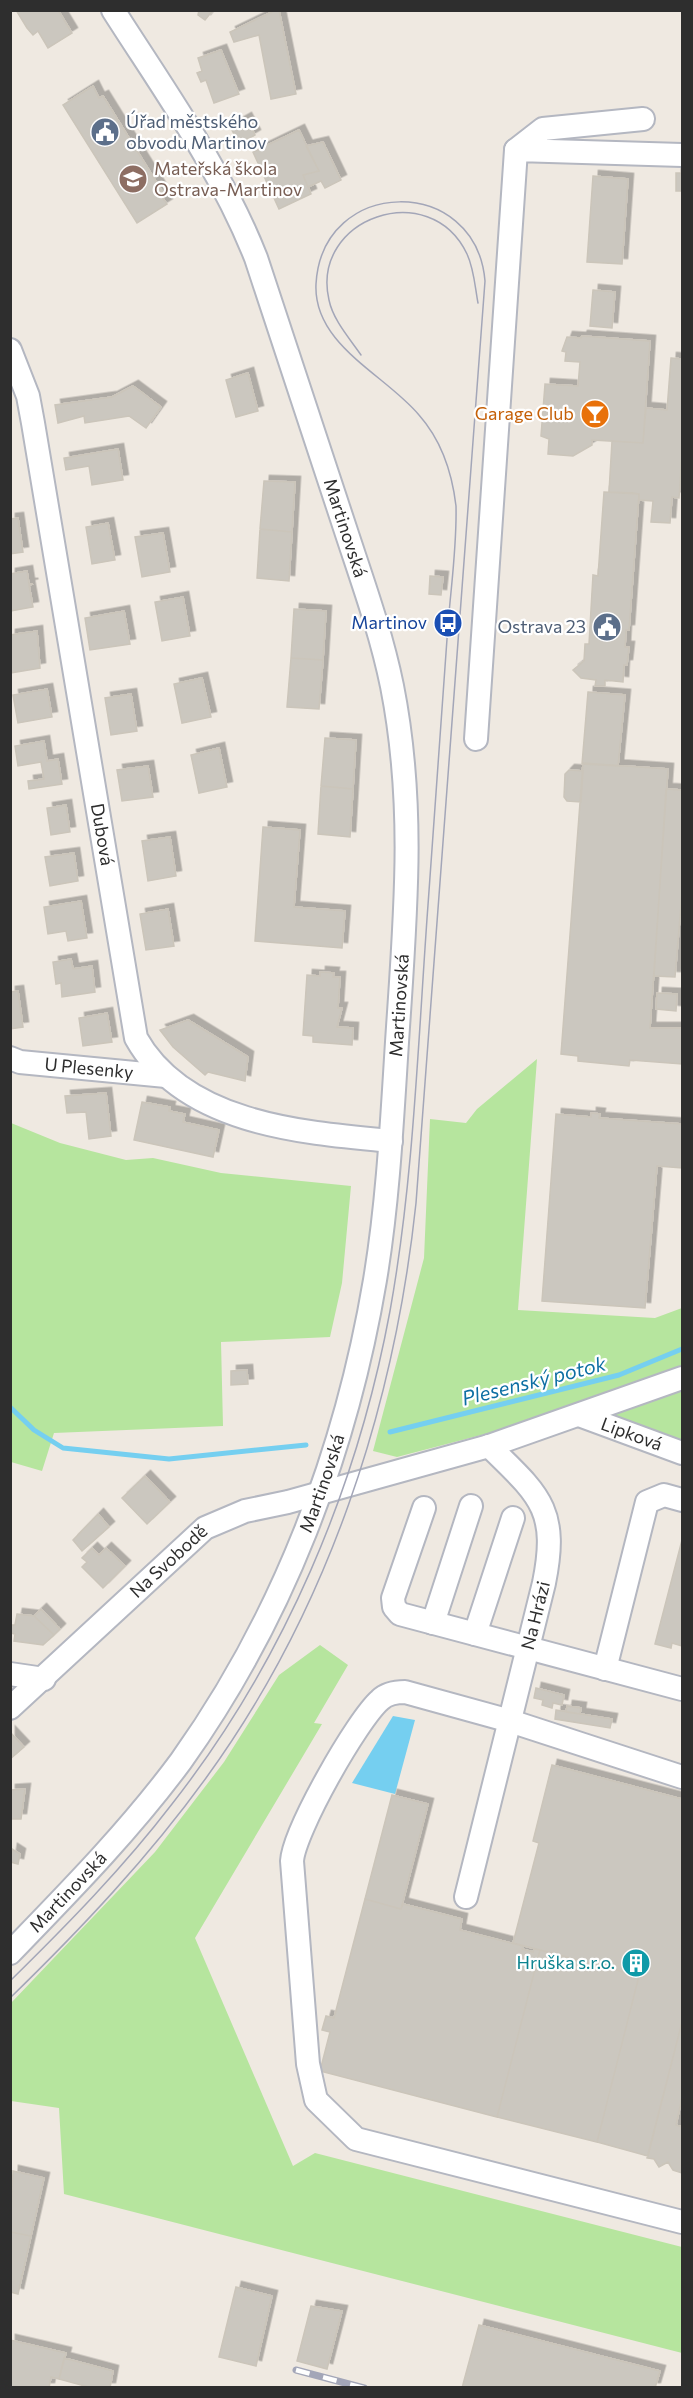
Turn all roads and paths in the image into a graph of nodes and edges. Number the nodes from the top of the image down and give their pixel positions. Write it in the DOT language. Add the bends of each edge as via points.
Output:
graph roads {
  1 [pos="113,10"];
  2 [pos="643,119"];
  3 [pos="516,150"];
  4 [pos="682,155"];
  5 [pos="10,350"];
  6 [pos="476,740"];
  7 [pos="10,1058"];
  8 [pos="166,1076"];
  9 [pos="391,1141"];
  10 [pos="682,1378"];
  11 [pos="579,1415"];
  12 [pos="489,1446"];
  13 [pos="682,1453"];
  14 [pos="321,1491"];
  15 [pos="682,1500"];
  16 [pos="471,1506"];
  17 [pos="424,1508"];
  18 [pos="513,1518"];
  19 [pos="433,1623"];
  20 [pos="475,1634"];
  21 [pos="528,1648"];
  22 [pos="605,1669"];
  23 [pos="10,1674"];
  24 [pos="44,1678"];
  25 [pos="682,1689"];
  26 [pos="10,1708"];
  27 [pos="510,1721"];
  28 [pos="682,1777"];
  29 [pos="466,1897"];
  30 [pos="10,1953"];
  31 [pos="682,2222"];
  1 -- 9 [label="street, Martinovská" via="239,217 278,325 384,654 402,744 408,855"];
  2 -- 3 [label="street" via="543,129"];
  3 -- 4 [label="street"];
  3 -- 6 [label="street"];
  5 -- 8 [label="street, Dubová" via="28,396 33,423 130,1018 142,1050"];
  7 -- 8 [label="street, U Plesenky"];
  8 -- 9 [label="street, Dubová" via="239,1117 277,1128"];
  9 -- 14 [label="street, Martinovská" via="376,1275 362,1349"];
  10 -- 11 [label="street"];
  11 -- 12 [label="street"];
  11 -- 13 [label="street, Lipková"];
  12 -- 14 [label="street"];
  12 -- 21 [label="street, Na Hrázi" via="530,1487 546,1515 550,1532 548,1564"];
  14 -- 24 [label="street, Na Svobodě" via="245,1510 206,1528"];
  14 -- 30 [label="street, Martinovská" via="263,1627 202,1730 141,1812"];
  15 -- 22 [label="street" via="664,1495 647,1502"];
  16 -- 19 [label="street"];
  17 -- 19 [label="street" via="393,1598 400,1614"];
  18 -- 20 [label="street"];
  19 -- 20 [label="street"];
  20 -- 21 [label="street"];
  21 -- 22 [label="street, Na Hrázi"];
  21 -- 27 [label="street"];
  22 -- 25 [label="street, Na Hrázi"];
  23 -- 24 [label="street"];
  24 -- 26 [label="street, Na Svobodě"];
  27 -- 28 [label="street"];
  27 -- 29 [label="street"];
  27 -- 31 [label="street" via="405,1692 385,1696 368,1713 310,1810 295,1843 292,1861 308,2064 316,2100 356,2139"];
}
